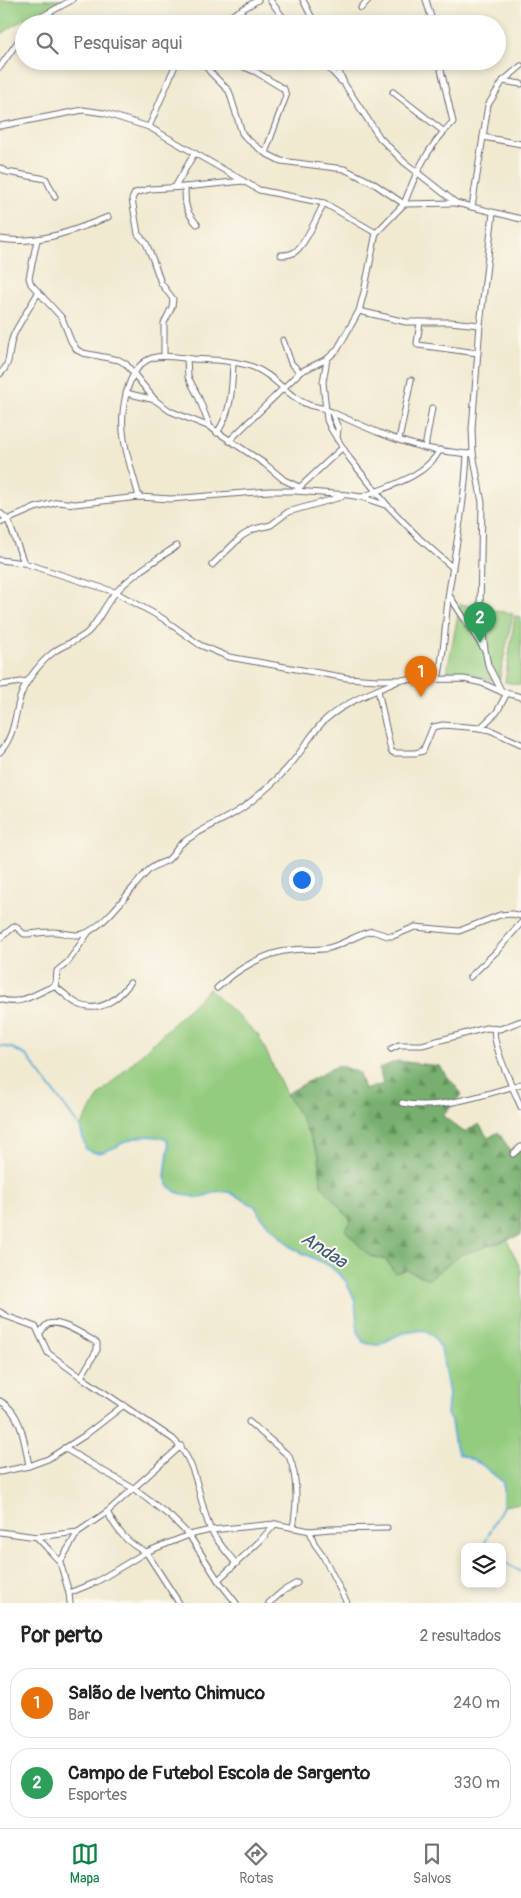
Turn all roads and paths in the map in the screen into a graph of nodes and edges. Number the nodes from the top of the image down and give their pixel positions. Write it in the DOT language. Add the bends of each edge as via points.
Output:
graph roads {
  1 [pos="72,0"];
  2 [pos="258,0"];
  3 [pos="270,0"];
  4 [pos="302,0"];
  5 [pos="368,0"];
  6 [pos="426,0"];
  7 [pos="361,8"];
  8 [pos="45,15"];
  9 [pos="230,15"];
  10 [pos="281,15"];
  11 [pos="310,15"];
  12 [pos="430,15"];
  13 [pos="15,45"];
  14 [pos="521,66"];
  15 [pos="0,67"];
  16 [pos="173,70"];
  17 [pos="210,70"];
  18 [pos="251,70"];
  19 [pos="331,70"];
  20 [pos="338,70"];
  21 [pos="441,70"];
  22 [pos="504,81"];
  23 [pos="521,84"];
  24 [pos="345,85"];
  25 [pos="393,92"];
  26 [pos="0,126"];
  27 [pos="149,127"];
  28 [pos="443,131"];
  29 [pos="483,137"];
  30 [pos="521,144"];
  31 [pos="265,153"];
  32 [pos="194,154"];
  33 [pos="0,168"];
  34 [pos="416,171"];
  35 [pos="244,181"];
  36 [pos="185,187"];
  37 [pos="175,188"];
  38 [pos="55,197"];
  39 [pos="324,203"];
  40 [pos="456,203"];
  41 [pos="404,204"];
  42 [pos="472,207"];
  43 [pos="493,213"];
  44 [pos="108,218"];
  45 [pos="521,219"];
  46 [pos="197,224"];
  47 [pos="376,233"];
  48 [pos="0,239"];
  49 [pos="37,240"];
  50 [pos="281,255"];
  51 [pos="38,293"];
  52 [pos="359,311"];
  53 [pos="420,322"];
  54 [pos="480,325"];
  55 [pos="283,340"];
  56 [pos="478,353"];
  57 [pos="164,356"];
  58 [pos="187,358"];
  59 [pos="327,359"];
  60 [pos="232,362"];
  61 [pos="300,372"];
  62 [pos="134,373"];
  63 [pos="0,374"];
  64 [pos="411,380"];
  65 [pos="282,388"];
  66 [pos="126,393"];
  67 [pos="155,400"];
  68 [pos="432,408"];
  69 [pos="325,409"];
  70 [pos="332,413"];
  71 [pos="210,427"];
  72 [pos="218,432"];
  73 [pos="337,439"];
  74 [pos="399,440"];
  75 [pos="229,441"];
  76 [pos="342,448"];
  77 [pos="425,448"];
  78 [pos="440,450"];
  79 [pos="470,454"];
  80 [pos="297,489"];
  81 [pos="377,491"];
  82 [pos="348,495"];
  83 [pos="139,497"];
  84 [pos="361,497"];
  85 [pos="388,506"];
  86 [pos="0,513"];
  87 [pos="8,520"];
  88 [pos="0,523"];
  89 [pos="177,546"];
  90 [pos="0,560"];
  91 [pos="24,563"];
  92 [pos="212,565"];
  93 [pos="453,568"];
  94 [pos="115,592"];
  95 [pos="449,594"];
  96 [pos="484,650"];
  97 [pos="438,679"];
  98 [pos="28,681"];
  99 [pos="399,681"];
  100 [pos="0,685"];
  101 [pos="378,690"];
  102 [pos="505,693"];
  103 [pos="519,696"];
  104 [pos="521,702"];
  105 [pos="480,728"];
  106 [pos="521,744"];
  107 [pos="0,752"];
  108 [pos="521,916"];
  109 [pos="521,923"];
  110 [pos="88,932"];
  111 [pos="0,938"];
  112 [pos="470,977"];
  113 [pos="130,983"];
  114 [pos="54,986"];
  115 [pos="217,988"];
  116 [pos="0,999"];
  117 [pos="521,1021"];
  118 [pos="495,1029"];
  119 [pos="391,1049"];
  120 [pos="521,1084"];
  121 [pos="513,1086"];
  122 [pos="402,1103"];
  123 [pos="521,1107"];
  124 [pos="521,1147"];
  125 [pos="513,1154"];
  126 [pos="0,1312"];
  127 [pos="40,1334"];
  128 [pos="81,1378"];
  129 [pos="0,1401"];
  130 [pos="124,1405"];
  131 [pos="249,1422"];
  132 [pos="181,1446"];
  133 [pos="64,1448"];
  134 [pos="29,1466"];
  135 [pos="0,1472"];
  136 [pos="134,1489"];
  137 [pos="107,1512"];
  138 [pos="275,1524"];
  139 [pos="293,1528"];
  140 [pos="387,1528"];
  141 [pos="211,1530"];
  142 [pos="310,1530"];
  143 [pos="0,1532"];
  144 [pos="78,1532"];
  145 [pos="190,1535"];
  146 [pos="37,1537"];
  147 [pos="146,1552"];
  148 [pos="60,1562"];
  149 [pos="236,1564"];
  150 [pos="218,1580"];
  151 [pos="297,1584"];
  152 [pos="69,1593"];
  153 [pos="70,1603"];
  154 [pos="179,1603"];
  155 [pos="236,1603"];
  156 [pos="269,1603"];
  157 [pos="347,1603"];
  1 -- 8 [label="street"];
  2 -- 9 [label="street"];
  3 -- 10 [label="street"];
  4 -- 11 [label="street"];
  5 -- 7 [label="street"];
  6 -- 12 [label="street"];
  13 -- 15 [label="street"];
  14 -- 22 [label="street"];
  16 -- 27 [label="street"];
  17 -- 31 [label="street" via="229,90 242,132"];
  18 -- 31 [label="street" via="284,89 286,96"];
  19 -- 24 [label="street"];
  20 -- 24 [label="street"];
  21 -- 28 [label="street" via="453,120"];
  22 -- 23 [label="street"];
  22 -- 29 [label="street" via="488,105"];
  24 -- 34 [label="street" via="380,138"];
  25 -- 28 [label="street"];
  26 -- 27 [label="street" via="83,110 104,112"];
  27 -- 32 [label="street"];
  28 -- 34 [label="street"];
  29 -- 30 [label="street"];
  29 -- 42 [label="street"];
  31 -- 41 [label="street" via="282,161 344,169 373,183"];
  32 -- 35 [label="street"];
  32 -- 37 [label="street"];
  33 -- 38 [label="street" via="46,179"];
  34 -- 40 [label="street"];
  34 -- 41 [label="street"];
  35 -- 36 [label="street"];
  35 -- 39 [label="street" via="259,190"];
  36 -- 37 [label="street"];
  36 -- 46 [label="street" via="186,208"];
  37 -- 57 [label="street" via="138,192 132,199 138,234 154,260 161,283 173,299 164,323"];
  39 -- 47 [label="street"];
  39 -- 50 [label="street" via="299,247 294,253"];
  40 -- 41 [label="street"];
  40 -- 42 [label="street"];
  41 -- 47 [label="street"];
  42 -- 43 [label="street"];
  43 -- 45 [label="street"];
  43 -- 54 [label="street"];
  44 -- 49 [label="street"];
  47 -- 52 [label="street"];
  48 -- 49 [label="street"];
  49 -- 51 [label="street" via="29,278"];
  51 -- 62 [label="street" via="62,318 77,350 119,360"];
  51 -- 63 [label="street" via="14,334 7,367"];
  52 -- 53 [label="street"];
  52 -- 59 [label="street" via="337,350"];
  53 -- 54 [label="street"];
  53 -- 56 [label="street" via="418,345"];
  54 -- 56 [label="street"];
  55 -- 61 [label="street" via="291,363"];
  56 -- 79 [label="street"];
  57 -- 58 [label="street"];
  57 -- 62 [label="street" via="145,362"];
  58 -- 60 [label="street"];
  58 -- 71 [label="street" via="188,377"];
  59 -- 61 [label="street"];
  59 -- 69 [label="street" via="323,382"];
  60 -- 65 [label="street" via="268,374"];
  60 -- 72 [label="street" via="231,399 226,420"];
  61 -- 65 [label="street"];
  62 -- 66 [label="street"];
  62 -- 67 [label="street"];
  64 -- 74 [label="street"];
  65 -- 69 [label="street" via="297,400"];
  65 -- 75 [label="street"];
  66 -- 67 [label="street"];
  66 -- 83 [label="street" via="122,423"];
  67 -- 71 [label="street" via="178,416"];
  68 -- 77 [label="street"];
  69 -- 70 [label="street"];
  69 -- 73 [label="street"];
  70 -- 73 [label="street" via="338,428"];
  70 -- 74 [label="street"];
  71 -- 72 [label="street"];
  72 -- 75 [label="street"];
  73 -- 76 [label="street"];
  74 -- 77 [label="street"];
  75 -- 80 [label="street"];
  76 -- 80 [label="street"];
  76 -- 81 [label="street"];
  77 -- 78 [label="street"];
  78 -- 79 [label="street"];
  78 -- 81 [label="street" via="428,467"];
  79 -- 93 [label="street"];
  79 -- 96 [label="street" via="482,503 480,610"];
  80 -- 82 [label="street"];
  80 -- 83 [label="street" via="172,499"];
  81 -- 84 [label="street"];
  81 -- 85 [label="street"];
  82 -- 84 [label="street"];
  82 -- 92 [label="street" via="288,512 271,525 238,538"];
  83 -- 87 [label="street" via="75,504 58,502"];
  84 -- 85 [label="street"];
  85 -- 93 [label="street"];
  86 -- 87 [label="street"];
  87 -- 88 [label="street"];
  87 -- 91 [label="street"];
  89 -- 94 [label="street" via="141,569"];
  90 -- 91 [label="street"];
  91 -- 94 [label="street"];
  93 -- 95 [label="street"];
  94 -- 98 [label="street" via="89,632 56,650"];
  94 -- 99 [label="street" via="162,618 200,645 229,657 347,678"];
  95 -- 96 [label="street"];
  95 -- 97 [label="street"];
  96 -- 102 [label="street" via="488,665"];
  97 -- 99 [label="street"];
  97 -- 102 [label="street" via="464,679"];
  98 -- 100 [label="street"];
  98 -- 107 [label="street" via="20,697 14,730"];
  99 -- 101 [label="street"];
  101 -- 105 [label="street" via="394,754 423,751 430,732 436,726"];
  101 -- 110 [label="street" via="326,719 272,784 238,812 205,828 180,845 166,861 156,864"];
  102 -- 103 [label="street"];
  102 -- 105 [label="street" via="497,712"];
  103 -- 104 [label="street"];
  105 -- 106 [label="street"];
  108 -- 115 [label="street" via="500,915 459,931 415,927 388,936 372,931 323,949 290,950 250,965"];
  109 -- 112 [label="street"];
  110 -- 111 [label="street" via="74,936 54,932 24,934 15,926"];
  110 -- 114 [label="street" via="68,962 57,971"];
  113 -- 114 [label="street" via="111,1002 91,1008 77,1003"];
  114 -- 116 [label="street" via="17,1002"];
  117 -- 118 [label="street"];
  118 -- 119 [label="street" via="486,1028 422,1045 399,1045"];
  118 -- 121 [label="street" via="496,1045"];
  120 -- 121 [label="street"];
  121 -- 122 [label="street" via="428,1106"];
  121 -- 123 [label="street"];
  124 -- 125 [label="street"];
  126 -- 127 [label="street" via="32,1325"];
  127 -- 128 [label="street" via="48,1353"];
  127 -- 128 [label="street" via="46,1326 56,1324 80,1332 97,1343 97,1350"];
  128 -- 130 [label="street"];
  129 -- 134 [label="street" via="16,1416"];
  130 -- 132 [label="street"];
  130 -- 133 [label="street"];
  131 -- 139 [label="street" via="291,1462 296,1510"];
  132 -- 136 [label="street"];
  132 -- 141 [label="street" via="190,1460"];
  133 -- 134 [label="street"];
  133 -- 136 [label="street"];
  134 -- 135 [label="street"];
  136 -- 137 [label="street"];
  136 -- 145 [label="street"];
  137 -- 144 [label="street"];
  137 -- 147 [label="street" via="126,1540"];
  138 -- 139 [label="street"];
  138 -- 141 [label="street"];
  138 -- 149 [label="street"];
  139 -- 142 [label="street"];
  140 -- 142 [label="street"];
  141 -- 145 [label="street"];
  141 -- 149 [label="street"];
  142 -- 157 [label="street"];
  143 -- 146 [label="street"];
  144 -- 146 [label="street"];
  144 -- 148 [label="street"];
  145 -- 147 [label="street"];
  145 -- 150 [label="street"];
  146 -- 148 [label="street"];
  147 -- 152 [label="street" via="96,1582"];
  147 -- 154 [label="street"];
  148 -- 152 [label="street"];
  149 -- 150 [label="street"];
  150 -- 155 [label="street"];
  151 -- 156 [label="street"];
  152 -- 153 [label="street"];
}
